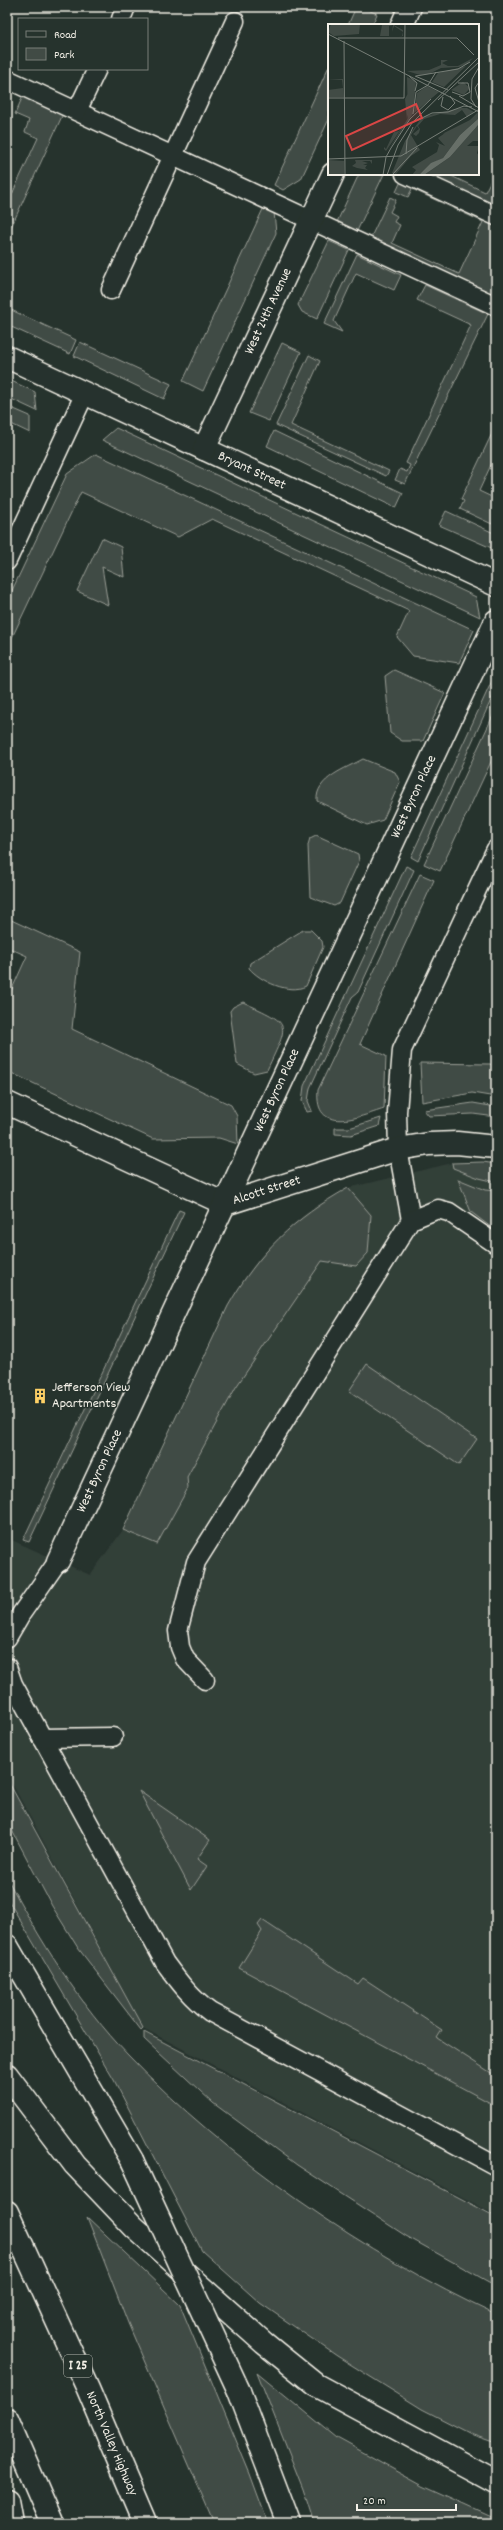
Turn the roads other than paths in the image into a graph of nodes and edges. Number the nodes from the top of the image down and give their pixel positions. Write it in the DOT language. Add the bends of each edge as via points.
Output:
graph roads {
  1 [pos="126,7"];
  2 [pos="410,7"];
  3 [pos="121,18"];
  4 [pos="236,21"];
  5 [pos="402,24"];
  6 [pos="97,70"];
  7 [pos="7,79"];
  8 [pos="77,111"];
  9 [pos="173,155"];
  10 [pos="333,175"];
  11 [pos="407,175"];
  12 [pos="496,216"];
  13 [pos="312,219"];
  14 [pos="111,290"];
  15 [pos="496,306"];
  16 [pos="7,357"];
  17 [pos="85,393"];
  18 [pos="204,449"];
  19 [pos="7,561"];
  20 [pos="496,585"];
  21 [pos="496,621"];
  22 [pos="496,848"];
  23 [pos="7,1103"];
  24 [pos="496,1147"];
  25 [pos="398,1149"];
  26 [pos="225,1204"];
  27 [pos="411,1220"];
  28 [pos="496,1244"];
  29 [pos="58,1561"];
  30 [pos="7,1638"];
  31 [pos="7,1667"];
  32 [pos="205,1680"];
  33 [pos="42,1738"];
  34 [pos="113,1738"];
  35 [pos="7,1946"];
  36 [pos="7,2075"];
  37 [pos="496,2166"];
  38 [pos="7,2212"];
  39 [pos="7,2419"];
  40 [pos="471,2469"];
  41 [pos="496,2477"];
  42 [pos="496,2482"];
  43 [pos="7,2501"];
  44 [pos="11,2523"];
  45 [pos="52,2523"];
  46 [pos="145,2523"];
  47 [pos="289,2523"];
  1 -- 3 [label="lane"];
  2 -- 5 [label="main road"];
  4 -- 9 [label="lane"];
  6 -- 8 [label="lane"];
  7 -- 8 [label="lane"];
  8 -- 9 [label="lane"];
  9 -- 13 [label="lane"];
  9 -- 14 [label="lane"];
  10 -- 13 [label="main road, West 24th Avenue"];
  11 -- 12 [label="lane"];
  13 -- 15 [label="lane"];
  13 -- 18 [label="main road, West 24th Avenue"];
  16 -- 17 [label="main road, Bryant Street"];
  17 -- 18 [label="main road, Bryant Street"];
  17 -- 19 [label="lane"];
  18 -- 20 [label="main road, Bryant Street"];
  21 -- 26 [label="main road, West Byron Place"];
  22 -- 25 [label="lane" via="402,1050 397,1112"];
  23 -- 26 [label="main road, Alcott Street"];
  24 -- 25 [label="main road, Alcott Street" via="457,1142"];
  25 -- 26 [label="main road, Alcott Street"];
  25 -- 27 [label="lane"];
  26 -- 29 [label="main road, West Byron Place"];
  27 -- 28 [label="lane" via="438,1209 449,1212"];
  27 -- 32 [label="lane" via="196,1562 178,1631 185,1659"];
  29 -- 30 [label="lane"];
  31 -- 33 [label="lane" via="13,1684"];
  33 -- 34 [label="lane"];
  33 -- 37 [label="lane" via="166,1962 182,1986 197,2002 210,2012"];
  35 -- 47 [label="main road, bridge" via="132,2160 239,2391"];
  36 -- 40 [label="main road" via="75,2165 128,2221 264,2343 316,2385"];
  38 -- 46 [label="main road, North Valley Highway / I 25" via="92,2396"];
  39 -- 45 [label="main road"];
  40 -- 41 [label="main road"];
  40 -- 42 [label="main road"];
  43 -- 44 [label="main road"];
}
